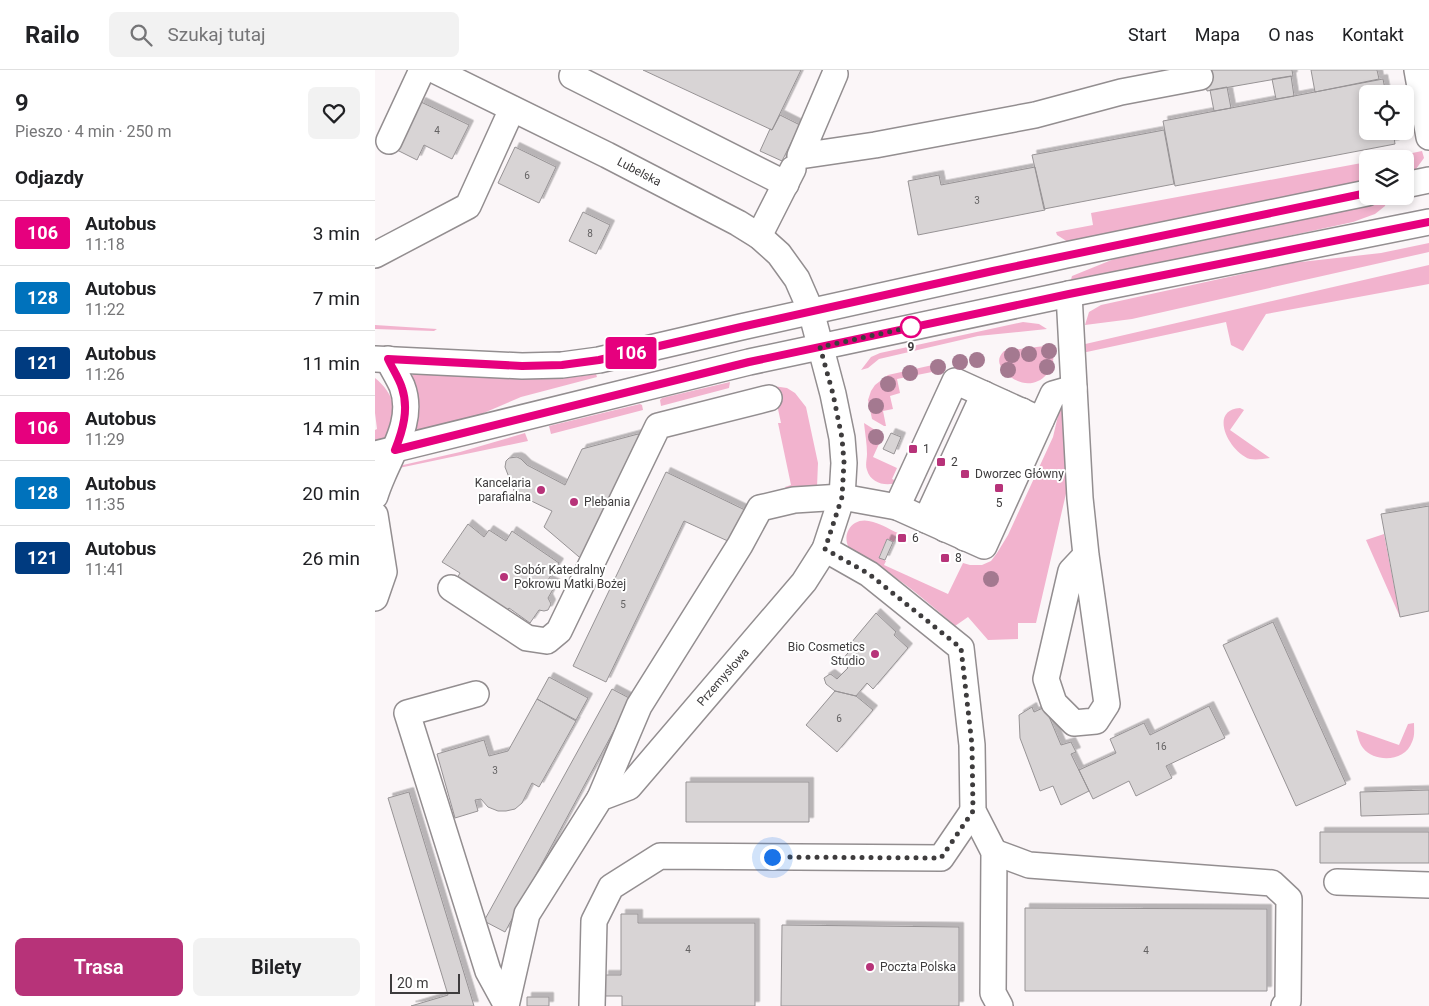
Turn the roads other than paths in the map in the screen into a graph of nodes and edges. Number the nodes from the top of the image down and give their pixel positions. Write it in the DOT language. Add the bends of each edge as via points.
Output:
graph roads {
  1 [pos="423,70"];
  2 [pos="434,70"];
  3 [pos="575,70"];
  4 [pos="1417,70"];
  5 [pos="835,74"];
  6 [pos="1200,77"];
  7 [pos="512,109"];
  8 [pos="1429,137"];
  9 [pos="389,141"];
  10 [pos="800,156"];
  11 [pos="1429,180"];
  12 [pos="1414,183"];
  13 [pos="786,184"];
  14 [pos="1359,195"];
  15 [pos="1429,222"];
  16 [pos="759,236"];
  17 [pos="375,255"];
  18 [pos="1069,294"];
  19 [pos="811,311"];
  20 [pos="820,347"];
  21 [pos="381,359"];
  22 [pos="649,387"];
  23 [pos="1074,388"];
  24 [pos="769,398"];
  25 [pos="1013,407"];
  26 [pos="658,426"];
  27 [pos="385,452"];
  28 [pos="375,496"];
  29 [pos="842,497"];
  30 [pos="897,507"];
  31 [pos="375,515"];
  32 [pos="945,529"];
  33 [pos="825,549"];
  34 [pos="1086,555"];
  35 [pos="451,588"];
  36 [pos="375,598"];
  37 [pos="476,694"];
  38 [pos="600,798"];
  39 [pos="973,811"];
  40 [pos="994,852"];
  41 [pos="1337,882"];
  42 [pos="1429,885"];
  43 [pos="506,1005"];
  44 [pos="592,1006"];
  45 [pos="999,1006"];
  46 [pos="1283,1006"];
  1 -- 9 [label="street"];
  2 -- 7 [label="street, Lubelska"];
  3 -- 13 [label="street" via="572,76"];
  4 -- 8 [label="street"];
  5 -- 10 [label="street"];
  6 -- 10 [label="street" via="1121,92 1035,115 875,146"];
  7 -- 16 [label="street, Lubelska" via="607,154"];
  7 -- 17 [label="street" via="469,206"];
  10 -- 13 [label="street"];
  11 -- 12 [label="street"];
  13 -- 16 [label="street"];
  14 -- 19 [label="street"];
  15 -- 18 [label="street"];
  16 -- 19 [label="street, Lubelska" via="791,270"];
  18 -- 20 [label="street"];
  18 -- 23 [label="street"];
  19 -- 20 [label="street, Przemysłowa"];
  19 -- 21 [label="street" via="599,360 562,365"];
  20 -- 22 [label="street"];
  20 -- 29 [label="street, Przemysłowa" via="842,438"];
  21 -- 27 [label="street" via="402,388 406,408 402,433"];
  22 -- 26 [label="street"];
  22 -- 27 [label="street"];
  23 -- 25 [label="street"];
  23 -- 34 [label="street"];
  24 -- 26 [label="street"];
  25 -- 30 [label="street" via="955,381"];
  25 -- 32 [label="street"];
  25 -- 32 [label="street" via="984,546"];
  26 -- 35 [label="street" via="559,631 547,640 527,638"];
  27 -- 28 [label="street"];
  29 -- 30 [label="street"];
  29 -- 33 [label="street, Przemysłowa"];
  29 -- 38 [label="street" via="794,500 759,508 740,545 639,706"];
  30 -- 32 [label="street"];
  31 -- 36 [label="street" via="384,572"];
  33 -- 38 [label="street, Przemysłowa" via="804,582 629,787"];
  33 -- 39 [label="street" via="869,574 961,648 972,745"];
  34 -- 34 [label="street" via="1107,704 1097,722 1074,724 1054,703 1047,680 1071,571"];
  37 -- 43 [label="street" via="407,713 488,971"];
  38 -- 43 [label="street" via="527,914"];
  39 -- 40 [label="street"];
  39 -- 44 [label="street" via="941,858 660,856 611,887 594,922"];
  40 -- 45 [label="street" via="993,993"];
  40 -- 46 [label="street" via="1029,865 1272,883 1289,899 1287,1001"];
  41 -- 42 [label="street"];
}
